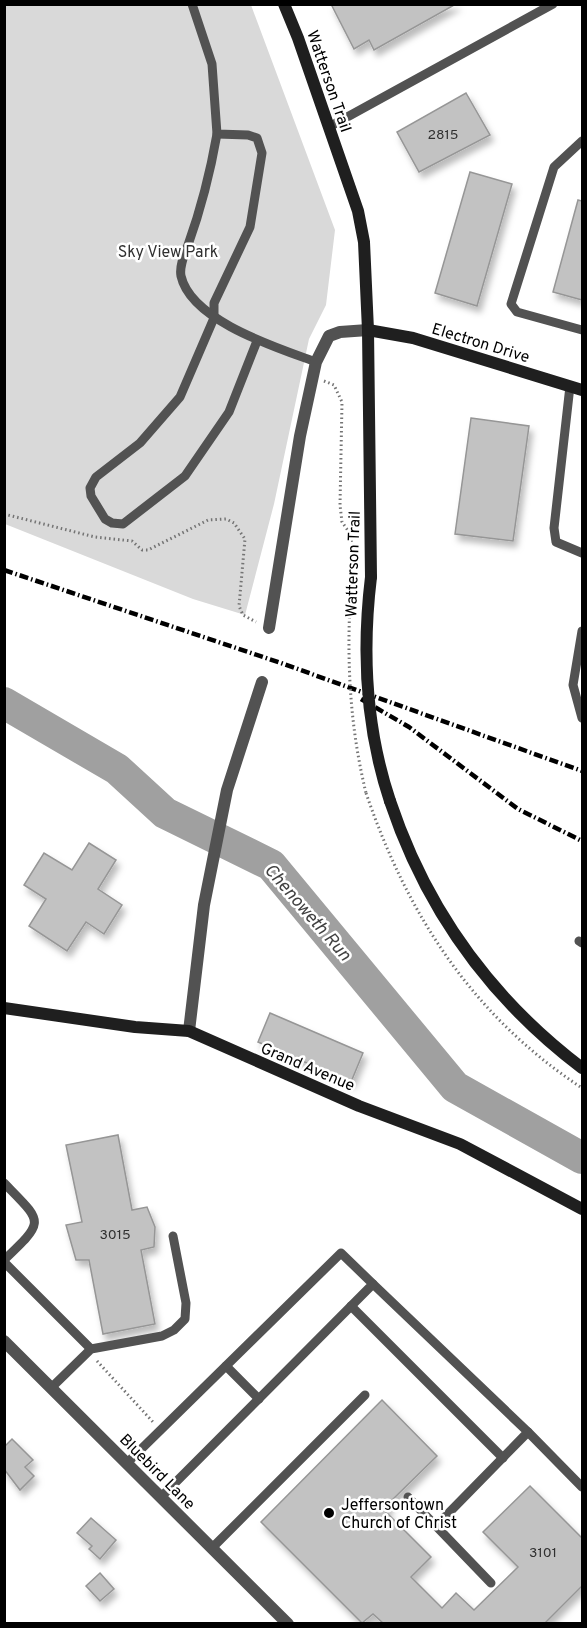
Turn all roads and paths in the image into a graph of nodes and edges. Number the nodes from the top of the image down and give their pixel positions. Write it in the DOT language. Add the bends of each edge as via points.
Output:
graph roads {
  1 [pos="192,4"];
  2 [pos="284,4"];
  3 [pos="553,4"];
  4 [pos="329,127"];
  5 [pos="218,134"];
  6 [pos="582,141"];
  7 [pos="214,318"];
  8 [pos="368,330"];
  9 [pos="582,330"];
  10 [pos="257,341"];
  11 [pos="316,362"];
  12 [pos="313,377"];
  13 [pos="570,386"];
  14 [pos="582,390"];
  15 [pos="4,514"];
  16 [pos="582,553"];
  17 [pos="352,572"];
  18 [pos="269,628"];
  19 [pos="582,631"];
  20 [pos="262,682"];
  21 [pos="582,718"];
  22 [pos="4,1008"];
  23 [pos="189,1031"];
  24 [pos="582,1068"];
  25 [pos="4,1183"];
  26 [pos="582,1209"];
  27 [pos="173,1236"];
  28 [pos="4,1261"];
  29 [pos="373,1284"];
  30 [pos="351,1306"];
  31 [pos="4,1341"];
  32 [pos="90,1350"];
  33 [pos="226,1366"];
  34 [pos="51,1388"];
  35 [pos="365,1395"];
  36 [pos="259,1399"];
  37 [pos="160,1430"];
  38 [pos="528,1432"];
  39 [pos="502,1458"];
  40 [pos="127,1463"];
  41 [pos="582,1487"];
  42 [pos="161,1497"];
  43 [pos="408,1497"];
  44 [pos="436,1526"];
  45 [pos="212,1548"];
  46 [pos="491,1583"];
  47 [pos="288,1623"];
  1 -- 5 [label="lane" via="212,64"];
  2 -- 4 [label="main road, Watterson Trail"];
  3 -- 4 [label="lane"];
  4 -- 8 [label="main road, Watterson Trail" via="358,211 364,242"];
  5 -- 7 [label="lane" via="206,196 183,258 181,275 192,295"];
  5 -- 7 [label="lane" via="257,138 262,153 250,227 214,303"];
  6 -- 9 [label="lane" via="554,167 511,304 517,312"];
  7 -- 10 [label="lane"];
  7 -- 10 [label="lane" via="180,397 140,443 96,477 90,488 105,519 112,523 123,524 185,476 229,412"];
  8 -- 11 [label="street" via="329,336"];
  8 -- 13 [label="main road, Electron Drive" via="412,338"];
  8 -- 24 [label="main road, Watterson Trail, bridge" via="370,577 366,653 375,743 390,801 418,872 465,951 524,1019"];
  10 -- 11 [label="lane"];
  11 -- 12 [label="street"];
  12 -- 17 [label="path" via="334,384 342,402 340,505 342,522 351,535"];
  12 -- 18 [label="street"];
  13 -- 14 [label="main road, Electron Drive"];
  13 -- 16 [label="lane" via="554,528 556,542"];
  15 -- 18 [label="path" via="95,537 132,541 142,550 208,520 226,519 234,523 245,539 239,606 243,615"];
  19 -- 21 [label="lane" via="573,685"];
  20 -- 23 [label="street" via="227,790 194,970"];
  22 -- 23 [label="main road, Grand Avenue"];
  23 -- 26 [label="main road, Grand Avenue" via="280,1073 460,1144"];
  25 -- 28 [label="lane" via="34,1214 35,1225"];
  27 -- 32 [label="lane" via="186,1303 185,1318 162,1336"];
  28 -- 32 [label="lane"];
  29 -- 30 [label="lane"];
  29 -- 33 [label="lane" via="341,1253"];
  29 -- 38 [label="lane"];
  30 -- 36 [label="lane"];
  30 -- 39 [label="lane"];
  31 -- 34 [label="street, Bluebird Lane"];
  32 -- 34 [label="lane"];
  32 -- 37 [label="path"];
  33 -- 36 [label="lane"];
  33 -- 37 [label="lane"];
  34 -- 40 [label="street, Bluebird Lane"];
  35 -- 45 [label="lane"];
  36 -- 42 [label="lane"];
  37 -- 40 [label="lane"];
  38 -- 39 [label="lane"];
  38 -- 41 [label="lane"];
  39 -- 44 [label="lane"];
  40 -- 42 [label="street, Bluebird Lane"];
  42 -- 45 [label="street, Bluebird Lane"];
  43 -- 44 [label="lane"];
  44 -- 46 [label="lane"];
  45 -- 47 [label="street, Bluebird Lane"];
}
